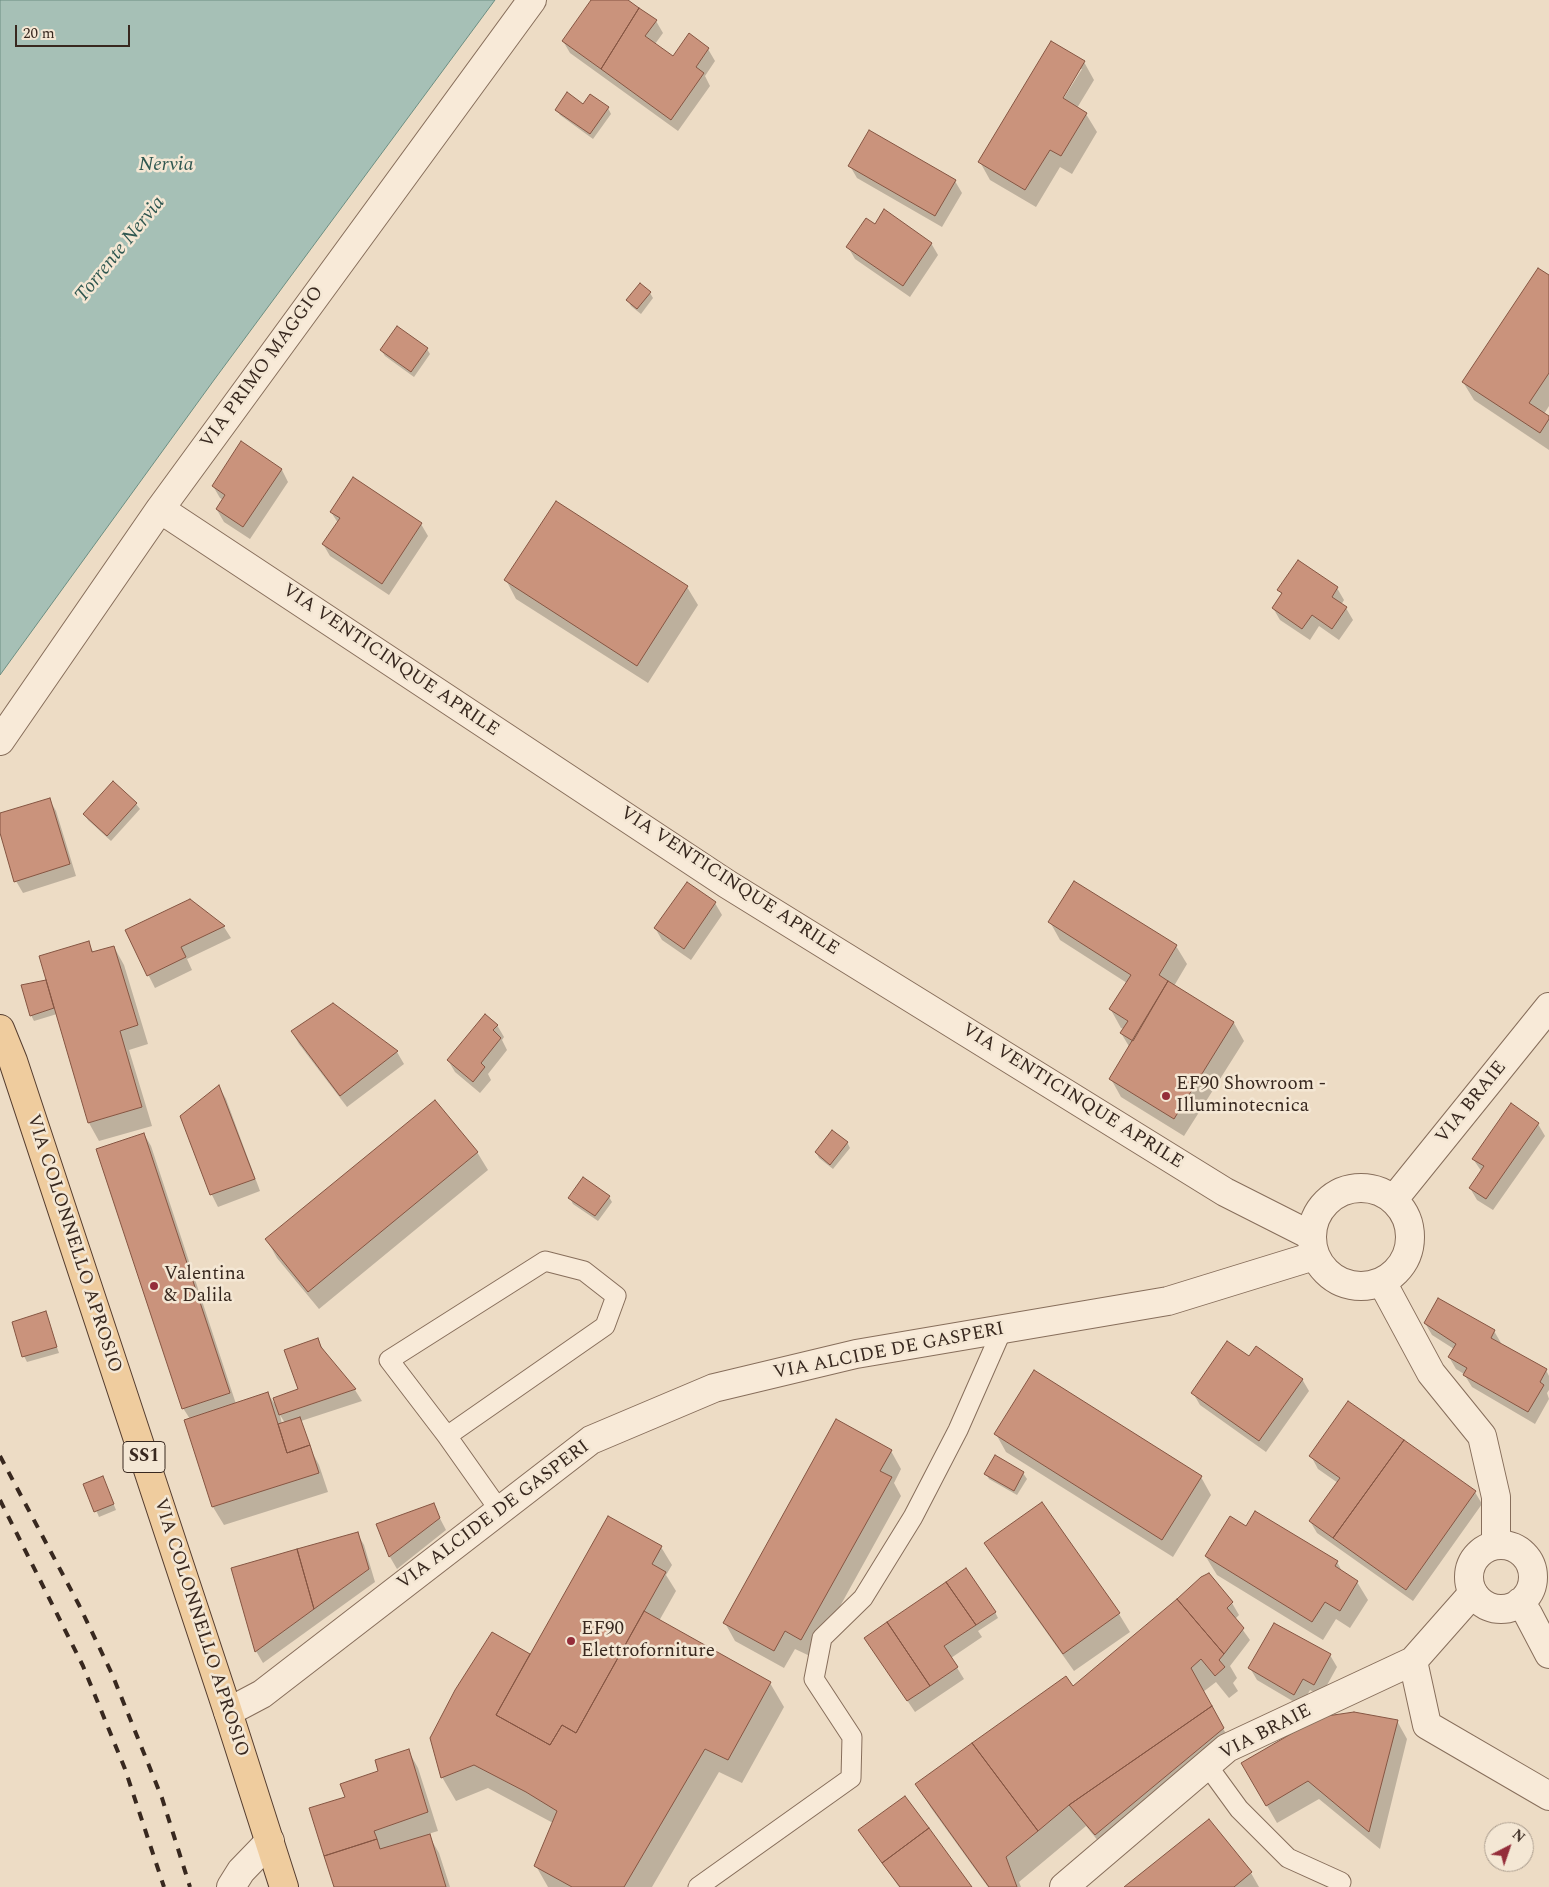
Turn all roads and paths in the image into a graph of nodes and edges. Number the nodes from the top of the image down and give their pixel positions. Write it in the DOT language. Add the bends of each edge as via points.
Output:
graph roads {
  1 [pos="532,0"];
  2 [pos="160,508"];
  3 [pos="0,741"];
  4 [pos="1549,1007"];
  5 [pos="0,1029"];
  6 [pos="1394,1199"];
  7 [pos="1312,1246"];
  8 [pos="1382,1282"];
  9 [pos="1002,1330"];
  10 [pos="447,1436"];
  11 [pos="500,1511"];
  12 [pos="1496,1544"];
  13 [pos="1473,1593"];
  14 [pos="1520,1602"];
  15 [pos="1549,1654"];
  16 [pos="1413,1662"];
  17 [pos="228,1712"];
  18 [pos="1207,1765"];
  19 [pos="1549,1796"];
  20 [pos="270,1841"];
  21 [pos="1341,1882"];
  22 [pos="231,1887"];
  23 [pos="284,1887"];
  24 [pos="698,1887"];
  25 [pos="1064,1887"];
  1 -- 2 [label="street, VIA PRIMO MAGGIO"];
  2 -- 3 [label="street, VIA PRIMO MAGGIO"];
  2 -- 7 [label="street, VIA VENTICINQUE APRILE" via="727,884"];
  4 -- 6 [label="street, VIA BRAIE"];
  5 -- 17 [label="main road, VIA COLONNELLO APROSIO / SS1"];
  6 -- 7 [label="street" via="1368,1187 1340,1190 1318,1208"];
  6 -- 8 [label="street" via="1408,1220 1410,1244 1401,1267"];
  7 -- 8 [label="street" via="1331,1277 1355,1287"];
  7 -- 9 [label="street, VIA ALCIDE DE GASPERI" via="1168,1302"];
  8 -- 12 [label="street" via="1431,1373 1482,1436 1496,1497"];
  9 -- 11 [label="street, VIA ALCIDE DE GASPERI" via="856,1354 714,1388 591,1440"];
  9 -- 24 [label="lane" via="958,1430 913,1517 863,1598 822,1638 814,1679 852,1736 851,1778"];
  10 -- 10 [label="lane" via="606,1326 616,1296 584,1271 545,1260 390,1360"];
  10 -- 11 [label="lane"];
  11 -- 17 [label="street, VIA ALCIDE DE GASPERI" via="262,1694"];
  12 -- 13 [label="street" via="1484,1548 1474,1557 1468,1581"];
  12 -- 14 [label="street" via="1509,1545 1520,1551 1533,1572 1532,1585"];
  13 -- 14 [label="street" via="1492,1608 1505,1609"];
  13 -- 16 [label="street, VIA BRAIE"];
  14 -- 15 [label="street"];
  16 -- 18 [label="street, VIA BRAIE" via="1226,1748"];
  16 -- 19 [label="street" via="1427,1725"];
  17 -- 20 [label="main road, VIA COLONNELLO APROSIO / SS1"];
  18 -- 21 [label="lane" via="1240,1809 1288,1858"];
  18 -- 25 [label="street, VIA BRAIE"];
  20 -- 22 [label="street" via="241,1871"];
  20 -- 23 [label="main road, VIA COLONNELLO APROSIO / SS1"];
}
